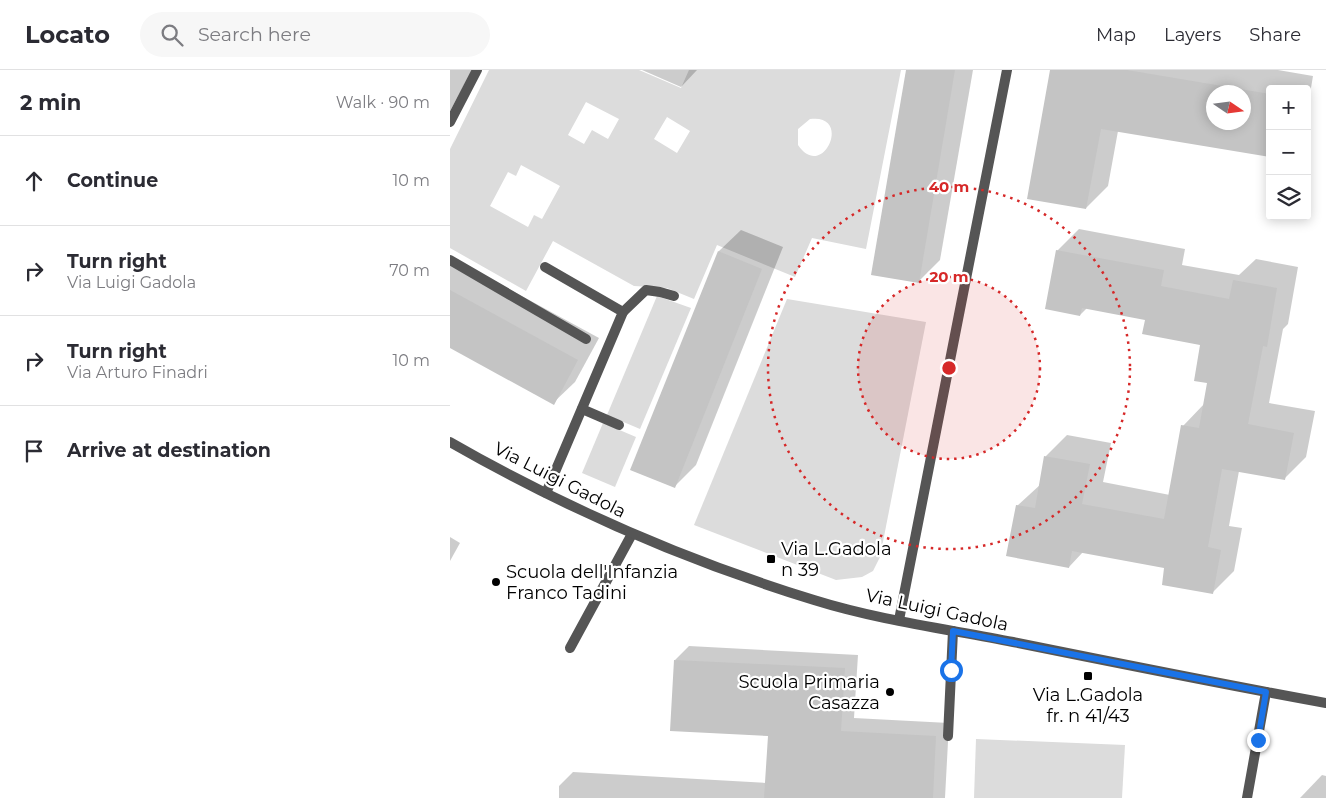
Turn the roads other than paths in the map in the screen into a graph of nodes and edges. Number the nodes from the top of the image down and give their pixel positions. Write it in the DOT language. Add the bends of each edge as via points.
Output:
graph roads {
  1 [pos="477,70"];
  2 [pos="1007,70"];
  3 [pos="450,122"];
  4 [pos="450,260"];
  5 [pos="545,268"];
  6 [pos="674,296"];
  7 [pos="623,312"];
  8 [pos="586,339"];
  9 [pos="582,409"];
  10 [pos="619,425"];
  11 [pos="450,442"];
  12 [pos="546,493"];
  13 [pos="632,534"];
  14 [pos="898,620"];
  15 [pos="953,631"];
  16 [pos="570,648"];
  17 [pos="1266,692"];
  18 [pos="1326,703"];
  19 [pos="948,736"];
  20 [pos="1247,798"];
  1 -- 3 [label="street"];
  2 -- 14 [label="street"];
  4 -- 8 [label="street"];
  5 -- 7 [label="street"];
  6 -- 7 [label="street" via="646,290"];
  7 -- 9 [label="street"];
  9 -- 10 [label="street"];
  9 -- 12 [label="street"];
  11 -- 12 [label="street, Via Luigi Gadola"];
  12 -- 13 [label="street, Via Luigi Gadola"];
  13 -- 14 [label="street, Via Luigi Gadola" via="734,574 808,598"];
  13 -- 16 [label="street"];
  14 -- 15 [label="street, Via Luigi Gadola"];
  15 -- 17 [label="street, Via Luigi Gadola"];
  15 -- 19 [label="street"];
  17 -- 18 [label="street, Via Luigi Gadola"];
  17 -- 20 [label="street"];
}
